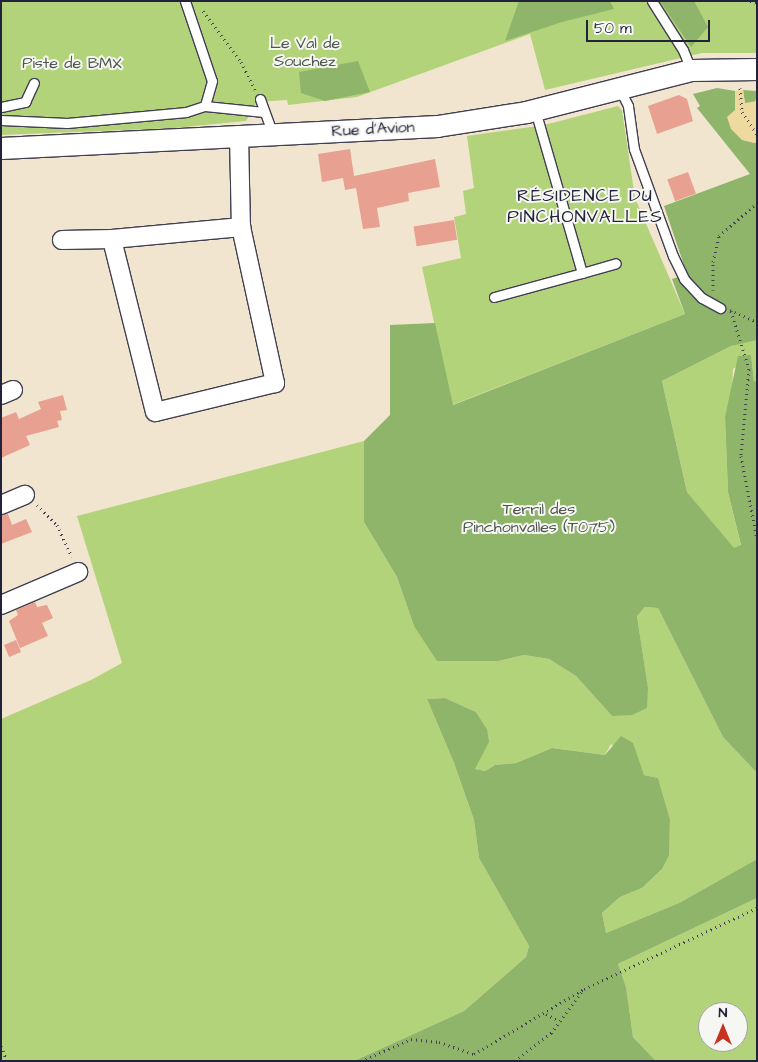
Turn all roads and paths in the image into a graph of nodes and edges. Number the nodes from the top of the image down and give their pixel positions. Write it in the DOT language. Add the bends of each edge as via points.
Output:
graph roads {
  1 [pos="185,1"];
  2 [pos="652,1"];
  3 [pos="750,1"];
  4 [pos="757,3"];
  5 [pos="200,6"];
  6 [pos="748,68"];
  7 [pos="691,70"];
  8 [pos="34,84"];
  9 [pos="619,88"];
  10 [pos="260,99"];
  11 [pos="206,106"];
  12 [pos="1,108"];
  13 [pos="535,110"];
  14 [pos="264,112"];
  15 [pos="1,120"];
  16 [pos="273,134"];
  17 [pos="757,134"];
  18 [pos="239,135"];
  19 [pos="1,148"];
  20 [pos="757,204"];
  21 [pos="241,227"];
  22 [pos="112,238"];
  23 [pos="62,240"];
  24 [pos="616,263"];
  25 [pos="582,273"];
  26 [pos="494,297"];
  27 [pos="720,308"];
  28 [pos="731,310"];
  29 [pos="757,322"];
  30 [pos="25,495"];
  31 [pos="1,505"];
  32 [pos="757,539"];
  33 [pos="78,572"];
  34 [pos="1,605"];
  35 [pos="757,908"];
  36 [pos="584,989"];
  37 [pos="546,1014"];
  38 [pos="558,1020"];
  39 [pos="1,1046"];
  40 [pos="6,1061"];
  41 [pos="361,1061"];
  42 [pos="515,1061"];
  1 -- 11 [label="lane" via="212,81"];
  2 -- 7 [label="lane" via="683,50"];
  3 -- 4 [label="path"];
  5 -- 10 [label="path" via="242,62"];
  6 -- 7 [label="street, Rue d'Avion"];
  6 -- 17 [label="path" via="742,112"];
  7 -- 9 [label="street, Rue d'Avion"];
  8 -- 12 [label="lane" via="25,102"];
  9 -- 13 [label="street, Rue d'Avion"];
  9 -- 27 [label="lane" via="628,106 634,149 673,256 684,279 702,298"];
  10 -- 14 [label="lane"];
  11 -- 14 [label="lane"];
  11 -- 15 [label="lane" via="186,112 67,122"];
  13 -- 16 [label="street, Rue d'Avion" via="437,126"];
  13 -- 25 [label="lane"];
  14 -- 16 [label="lane"];
  16 -- 18 [label="street, Rue d'Avion"];
  18 -- 19 [label="street, Rue d'Avion"];
  18 -- 21 [label="street"];
  20 -- 27 [label="path" via="719,236 713,292"];
  21 -- 22 [label="street"];
  21 -- 22 [label="street" via="275,383 155,412"];
  22 -- 23 [label="street"];
  24 -- 25 [label="lane"];
  25 -- 26 [label="lane"];
  27 -- 28 [label="path"];
  28 -- 29 [label="path"];
  28 -- 32 [label="path" via="749,369 741,456"];
  30 -- 31 [label="street"];
  30 -- 33 [label="path" via="57,525"];
  33 -- 34 [label="street"];
  35 -- 36 [label="path"];
  36 -- 37 [label="path"];
  36 -- 38 [label="path"];
  37 -- 38 [label="path"];
  37 -- 41 [label="path" via="474,1054 439,1042 411,1039"];
  38 -- 42 [label="path" via="551,1033"];
  39 -- 40 [label="path"];
}
